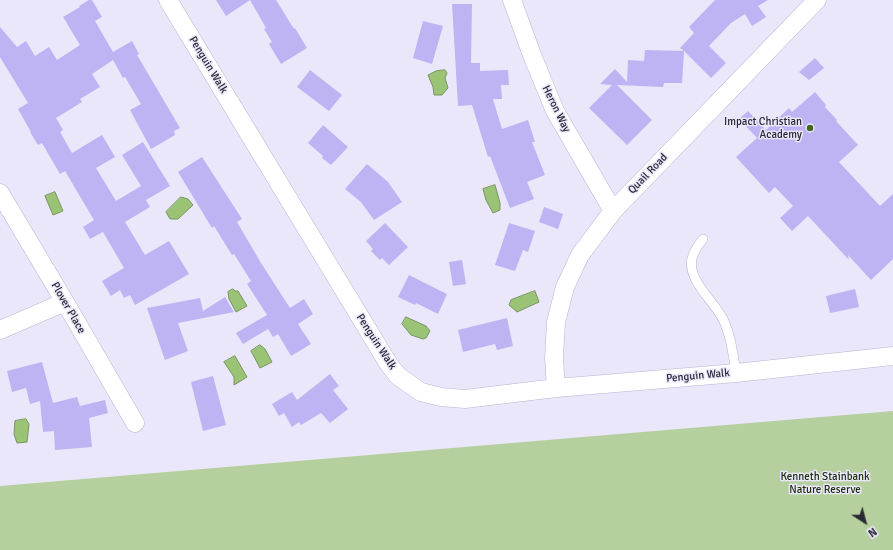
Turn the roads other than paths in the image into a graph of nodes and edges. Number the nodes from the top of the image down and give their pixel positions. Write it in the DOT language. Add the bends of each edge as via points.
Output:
graph roads {
  1 [pos="168,0"];
  2 [pos="512,0"];
  3 [pos="817,0"];
  4 [pos="0,193"];
  5 [pos="613,211"];
  6 [pos="703,239"];
  7 [pos="65,302"];
  8 [pos="0,330"];
  9 [pos="893,356"];
  10 [pos="736,373"];
  11 [pos="556,388"];
  12 [pos="135,423"];
  1 -- 11 [label="street, Penguin Walk" via="398,376 422,392 464,399"];
  2 -- 5 [label="street, Heron Way" via="555,110"];
  3 -- 5 [label="street, Quail Road"];
  4 -- 7 [label="street, Plover Place"];
  5 -- 11 [label="street, Quail Road" via="580,255 565,287 556,322"];
  6 -- 10 [label="lane" via="693,255 691,265 701,289 722,317 731,341"];
  7 -- 8 [label="street"];
  7 -- 12 [label="street, Plover Place"];
  9 -- 10 [label="street, Penguin Walk"];
  10 -- 11 [label="street, Penguin Walk"];
}
